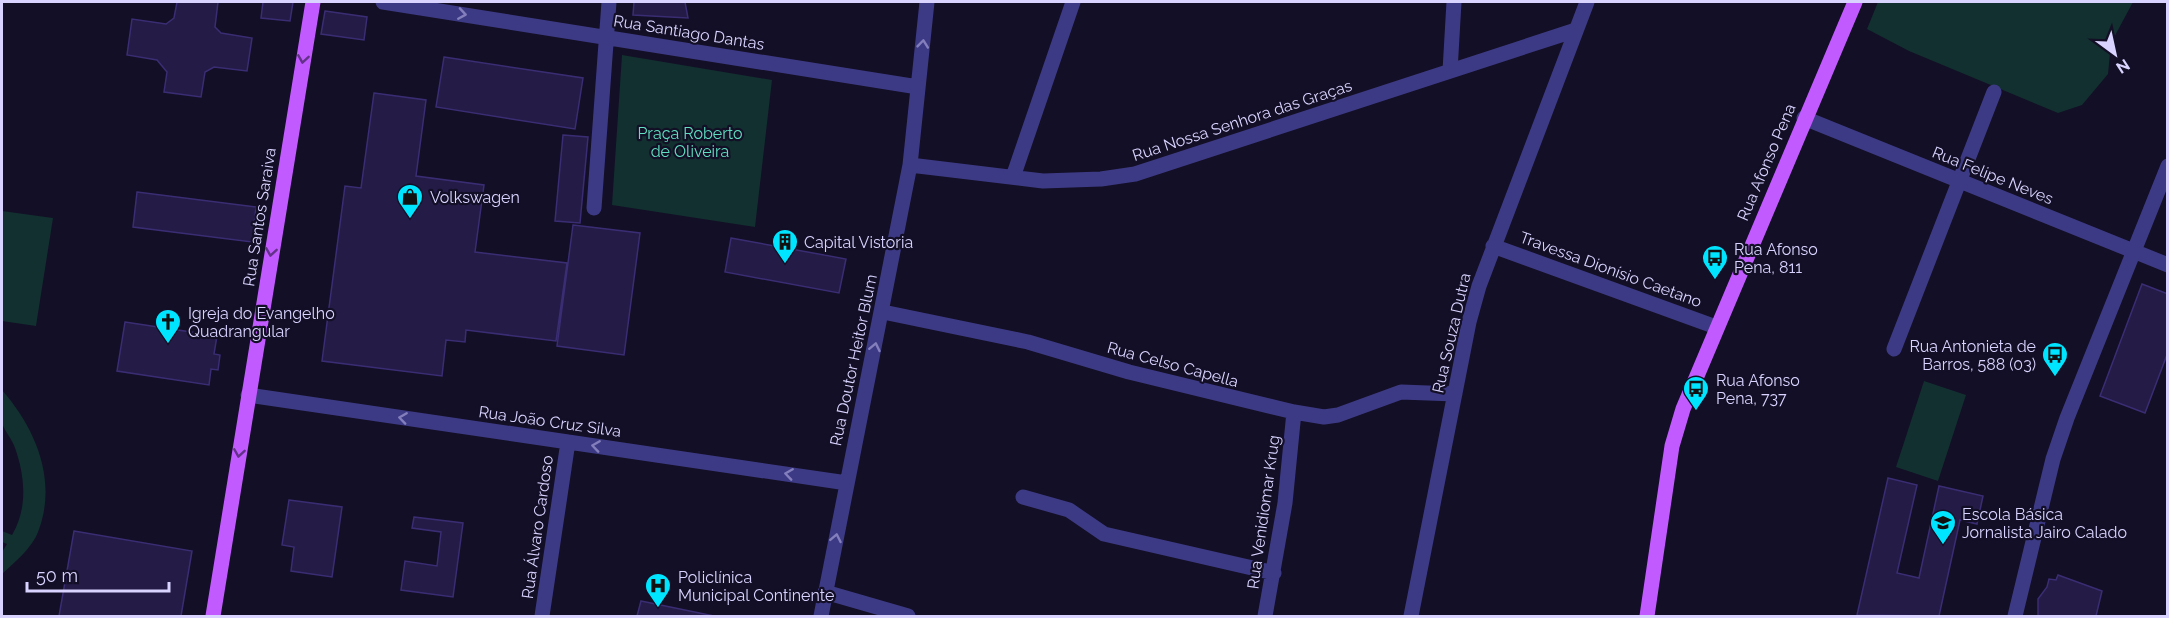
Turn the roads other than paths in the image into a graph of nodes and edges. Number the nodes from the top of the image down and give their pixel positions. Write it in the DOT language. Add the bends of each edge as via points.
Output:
graph roads {
  1 [pos="313,2"];
  2 [pos="383,2"];
  3 [pos="609,2"];
  4 [pos="927,2"];
  5 [pos="1073,2"];
  6 [pos="1454,2"];
  7 [pos="1587,2"];
  8 [pos="1855,2"];
  9 [pos="1576,30"];
  10 [pos="606,37"];
  11 [pos="1450,71"];
  12 [pos="918,87"];
  13 [pos="1994,92"];
  14 [pos="1804,118"];
  15 [pos="910,165"];
  16 [pos="2168,166"];
  17 [pos="1013,177"];
  18 [pos="1959,181"];
  19 [pos="594,208"];
  20 [pos="1493,246"];
  21 [pos="2132,250"];
  22 [pos="2168,265"];
  23 [pos="882,312"];
  24 [pos="1716,327"];
  25 [pos="1894,349"];
  26 [pos="1455,394"];
  27 [pos="248,395"];
  28 [pos="1294,412"];
  29 [pos="568,442"];
  30 [pos="847,483"];
  31 [pos="1023,497"];
  32 [pos="1274,573"];
  33 [pos="825,592"];
  34 [pos="213,616"];
  35 [pos="542,616"];
  36 [pos="821,616"];
  37 [pos="908,616"];
  38 [pos="1265,616"];
  39 [pos="1411,616"];
  40 [pos="1647,616"];
  41 [pos="2015,616"];
  1 -- 27 [label="main road, Rua Santos Saraiva, one-way"];
  2 -- 10 [label="street, Rua Santiago Dantas, one-way"];
  3 -- 10 [label="street"];
  12 -- 4 [label="street, Rua Doutor Heitor Blum, one-way"];
  5 -- 17 [label="street"];
  6 -- 11 [label="street"];
  7 -- 9 [label="street, Rua Souza Dutra"];
  8 -- 14 [label="main road, Rua Afonso Pena"];
  9 -- 11 [label="street, Rua Nossa Senhora das Graças"];
  9 -- 20 [label="street, Rua Souza Dutra"];
  10 -- 12 [label="street, Rua Santiago Dantas"];
  10 -- 19 [label="street"];
  11 -- 17 [label="street, Rua Nossa Senhora das Graças" via="1135,174 1101,179"];
  12 -- 15 [label="street, Rua Doutor Heitor Blum"];
  13 -- 18 [label="street"];
  14 -- 18 [label="street, Rua Felipe Neves"];
  14 -- 24 [label="main road, Rua Afonso Pena"];
  15 -- 17 [label="street, Rua Nossa Senhora das Graças"];
  15 -- 23 [label="street, Rua Doutor Heitor Blum"];
  16 -- 21 [label="street"];
  18 -- 21 [label="street, Rua Felipe Neves"];
  18 -- 25 [label="street"];
  20 -- 24 [label="street, Travessa Dionísio Caetano"];
  20 -- 26 [label="street, Rua Souza Dutra" via="1469,322"];
  21 -- 22 [label="street, Rua Felipe Neves"];
  21 -- 41 [label="street" via="2057,449"];
  23 -- 28 [label="street, Rua Celso Capella" via="1028,342 1129,372"];
  30 -- 23 [label="street, Rua Doutor Heitor Blum, one-way"];
  24 -- 40 [label="main road, Rua Afonso Pena" via="1672,446"];
  26 -- 28 [label="street, Rua Celso Capella" via="1401,392 1324,417"];
  26 -- 39 [label="street, Rua Souza Dutra"];
  29 -- 27 [label="street, Rua João Cruz Silva, one-way"];
  27 -- 34 [label="main road, Rua Santos Saraiva, one-way"];
  28 -- 32 [label="street, Rua Venidiomar Krug"];
  30 -- 29 [label="street, Rua João Cruz Silva, one-way"];
  29 -- 35 [label="street, Rua Álvaro Cardoso"];
  33 -- 30 [label="street, Rua Doutor Heitor Blum, one-way"];
  31 -- 32 [label="street" via="1069,510 1104,534"];
  32 -- 38 [label="street, Rua Venidiomar Krug"];
  33 -- 36 [label="street, Rua Doutor Heitor Blum"];
  33 -- 37 [label="street"];
}
